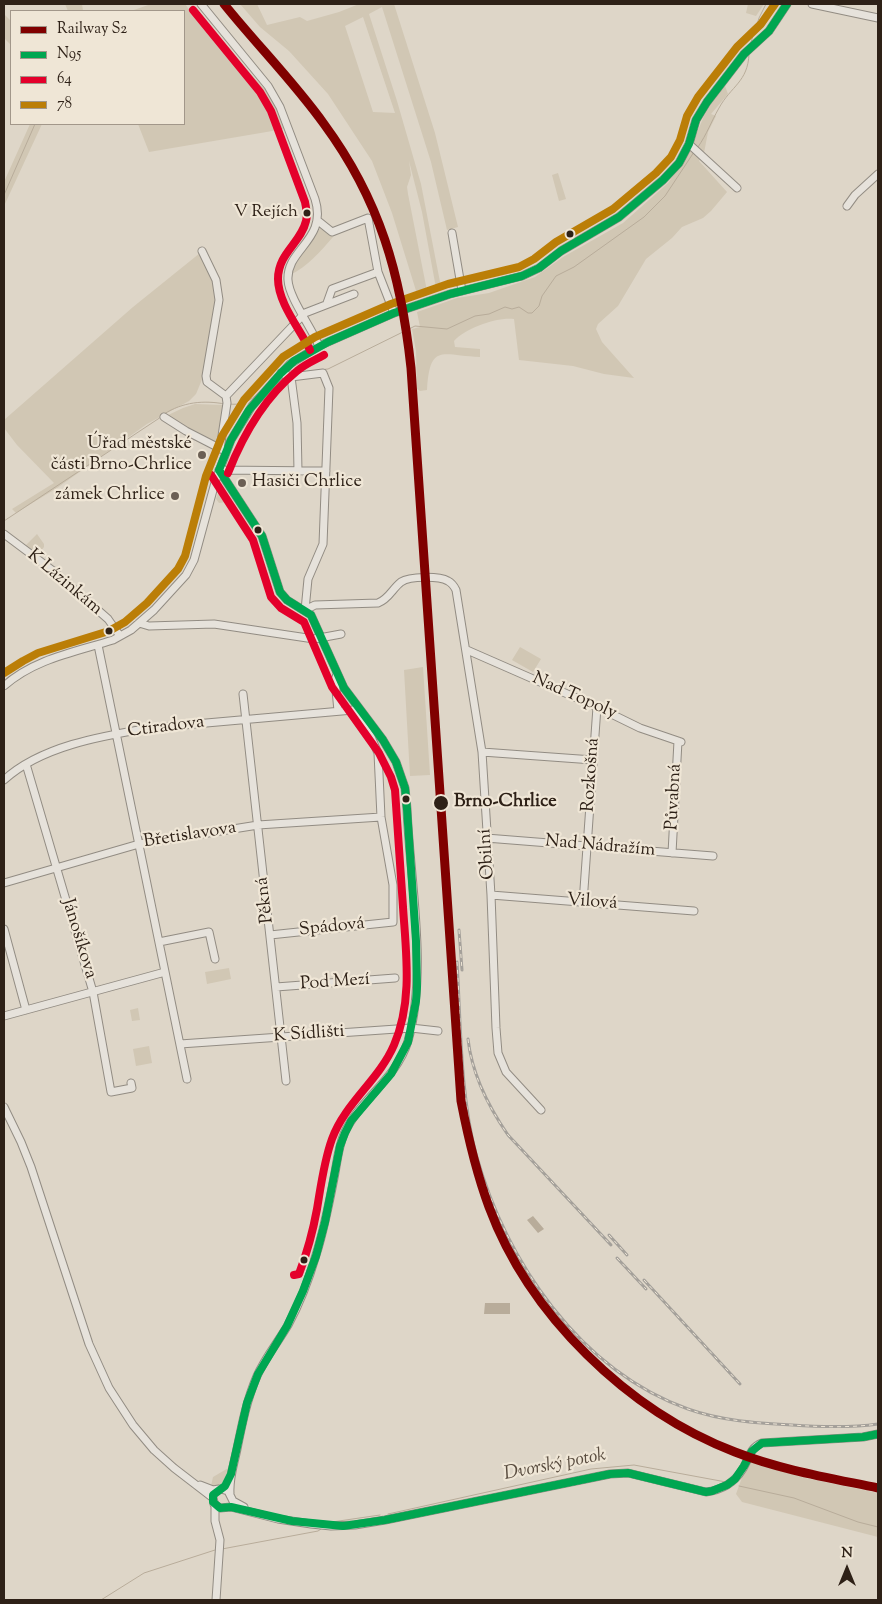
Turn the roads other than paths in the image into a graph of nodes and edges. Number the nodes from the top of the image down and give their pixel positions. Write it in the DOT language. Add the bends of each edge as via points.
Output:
graph roads {
  1 [pos="201,4"];
  2 [pos="787,4"];
  3 [pos="812,4"];
  4 [pos="878,18"];
  5 [pos="689,144"];
  6 [pos="878,174"];
  7 [pos="737,188"];
  8 [pos="847,206"];
  9 [pos="318,220"];
  10 [pos="452,233"];
  11 [pos="202,251"];
  12 [pos="378,272"];
  13 [pos="462,291"];
  14 [pos="354,294"];
  15 [pos="327,303"];
  16 [pos="394,313"];
  17 [pos="304,316"];
  18 [pos="319,346"];
  19 [pos="281,373"];
  20 [pos="291,376"];
  21 [pos="226,402"];
  22 [pos="164,417"];
  23 [pos="223,450"];
  24 [pos="219,470"];
  25 [pos="298,470"];
  26 [pos="326,471"];
  27 [pos="4,534"];
  28 [pos="305,610"];
  29 [pos="139,623"];
  30 [pos="341,634"];
  31 [pos="120,636"];
  32 [pos="321,637"];
  33 [pos="98,645"];
  34 [pos="467,650"];
  35 [pos="338,674"];
  36 [pos="4,686"];
  37 [pos="243,694"];
  38 [pos="597,707"];
  39 [pos="338,711"];
  40 [pos="247,719"];
  41 [pos="118,734"];
  42 [pos="680,742"];
  43 [pos="482,752"];
  44 [pos="593,760"];
  45 [pos="26,764"];
  46 [pos="4,780"];
  47 [pos="381,817"];
  48 [pos="258,825"];
  49 [pos="486,838"];
  50 [pos="139,844"];
  51 [pos="587,846"];
  52 [pos="672,853"];
  53 [pos="713,856"];
  54 [pos="56,868"];
  55 [pos="4,883"];
  56 [pos="491,896"];
  57 [pos="583,902"];
  58 [pos="694,911"];
  59 [pos="4,929"];
  60 [pos="270,935"];
  61 [pos="159,942"];
  62 [pos="215,959"];
  63 [pos="166,972"];
  64 [pos="395,978"];
  65 [pos="276,987"];
  66 [pos="93,992"];
  67 [pos="26,1010"];
  68 [pos="4,1016"];
  69 [pos="411,1028"];
  70 [pos="438,1031"];
  71 [pos="282,1037"];
  72 [pos="180,1044"];
  73 [pos="187,1079"];
  74 [pos="286,1081"];
  75 [pos="131,1083"];
  76 [pos="4,1107"];
  77 [pos="542,1110"];
  78 [pos="878,1434"];
  79 [pos="231,1474"];
  80 [pos="193,1482"];
  81 [pos="220,1489"];
  82 [pos="231,1495"];
  83 [pos="213,1501"];
  84 [pos="224,1508"];
  85 [pos="252,1512"];
  86 [pos="217,1527"];
  87 [pos="216,1600"];
  1 -- 9 [label="street" via="268,86 283,114 315,199"];
  2 -- 5 [label="street" via="769,31 721,84 696,120"];
  3 -- 4 [label="street"];
  5 -- 7 [label="street"];
  5 -- 13 [label="street" via="679,163 663,180 618,217 539,268 522,276"];
  6 -- 8 [label="street"];
  9 -- 12 [label="street" via="332,232 368,218"];
  9 -- 17 [label="street" via="288,272 290,289"];
  10 -- 13 [label="street"];
  11 -- 21 [label="street" via="216,280 219,300 206,376 207,382"];
  12 -- 15 [label="street" via="332,288"];
  12 -- 16 [label="street"];
  13 -- 16 [label="street"];
  14 -- 15 [label="street"];
  15 -- 17 [label="street"];
  16 -- 18 [label="street"];
  17 -- 18 [label="street"];
  17 -- 21 [label="street"];
  18 -- 19 [label="street"];
  19 -- 20 [label="street"];
  19 -- 23 [label="street" via="249,410"];
  20 -- 25 [label="street"];
  20 -- 26 [label="street" via="323,373 329,388"];
  21 -- 23 [label="street"];
  22 -- 23 [label="street"];
  23 -- 24 [label="street"];
  24 -- 25 [label="street"];
  24 -- 28 [label="street" via="262,536 280,592"];
  24 -- 29 [label="street" via="190,568 178,585"];
  25 -- 26 [label="street"];
  26 -- 28 [label="street" via="323,544 308,578"];
  27 -- 31 [label="street, K Lázinkám" via="52,570 108,619"];
  28 -- 32 [label="street" via="312,616"];
  28 -- 34 [label="street, Obilní" via="314,605 378,603 386,600 404,581 444,579 455,587"];
  29 -- 31 [label="street"];
  29 -- 32 [label="street" via="149,626 214,624 308,638"];
  30 -- 32 [label="street"];
  31 -- 33 [label="street"];
  32 -- 35 [label="street"];
  33 -- 36 [label="street" via="34,665"];
  33 -- 41 [label="street"];
  34 -- 38 [label="street, Nad Topoly"];
  34 -- 43 [label="street, Obilní"];
  35 -- 39 [label="street" via="335,680"];
  35 -- 69 [label="street" via="347,693 389,749 405,788 417,972"];
  37 -- 40 [label="street, Pěkná"];
  38 -- 42 [label="street, Nad Topoly" via="640,728"];
  38 -- 44 [label="street, Rozkošná"];
  39 -- 40 [label="street, Ctiradova"];
  39 -- 47 [label="street" via="354,712 378,753"];
  40 -- 41 [label="street, Ctiradova"];
  40 -- 48 [label="street, Pěkná"];
  41 -- 45 [label="street, Ctiradova" via="57,750"];
  41 -- 50 [label="street"];
  42 -- 52 [label="street, Půvabná"];
  43 -- 44 [label="street"];
  43 -- 49 [label="street, Obilní"];
  44 -- 51 [label="street, Rozkošná"];
  45 -- 46 [label="street, Ctiradova"];
  45 -- 54 [label="street, Jánošíkova"];
  47 -- 48 [label="street, Břetislavova"];
  47 -- 60 [label="street, Spádová" via="393,885 393,922"];
  48 -- 50 [label="street, Břetislavova"];
  48 -- 60 [label="street, Pěkná"];
  49 -- 51 [label="street, Nad Nádražím"];
  49 -- 56 [label="street, Obilní"];
  50 -- 54 [label="street, Břetislavova"];
  50 -- 61 [label="street"];
  51 -- 52 [label="street, Nad Nádražím"];
  51 -- 57 [label="street, Rozkošná"];
  52 -- 53 [label="street, Nad Nádražím"];
  54 -- 55 [label="street, Břetislavova"];
  54 -- 66 [label="street, Jánošíkova"];
  56 -- 57 [label="street, Vilová"];
  56 -- 77 [label="street, Obilní" via="498,1053 506,1072"];
  57 -- 58 [label="street, Vilová"];
  59 -- 67 [label="street"];
  60 -- 65 [label="street, Pěkná"];
  61 -- 62 [label="street" via="209,932"];
  61 -- 63 [label="street"];
  63 -- 66 [label="street"];
  63 -- 72 [label="street"];
  64 -- 65 [label="street, Pod Mezí"];
  65 -- 71 [label="street, Pěkná"];
  66 -- 67 [label="street"];
  66 -- 75 [label="street, Jánošíkova" via="111,1092 132,1088"];
  67 -- 68 [label="street"];
  69 -- 70 [label="street, K Sídlišti"];
  69 -- 71 [label="street, K Sídlišti"];
  69 -- 79 [label="street" via="397,1065 351,1121 345,1133 316,1256 293,1315 253,1384"];
  71 -- 72 [label="street, K Sídlišti"];
  71 -- 74 [label="street, Pěkná"];
  72 -- 73 [label="street"];
  76 -- 80 [label="street" via="31,1166 102,1376 138,1432"];
  78 -- 85 [label="street" via="757,1445 737,1477 716,1491 706,1492 628,1473 355,1525 311,1524"];
  79 -- 81 [label="street"];
  79 -- 82 [label="street"];
  80 -- 81 [label="street" via="210,1489"];
  80 -- 83 [label="street"];
  81 -- 82 [label="street" via="226,1489"];
  81 -- 83 [label="street" via="214,1492"];
  82 -- 84 [label="street" via="231,1503"];
  82 -- 85 [label="street" via="235,1502"];
  83 -- 84 [label="street"];
  83 -- 86 [label="street"];
  84 -- 85 [label="street"];
  84 -- 86 [label="street" via="219,1514"];
  86 -- 87 [label="street" via="220,1547"];
}
